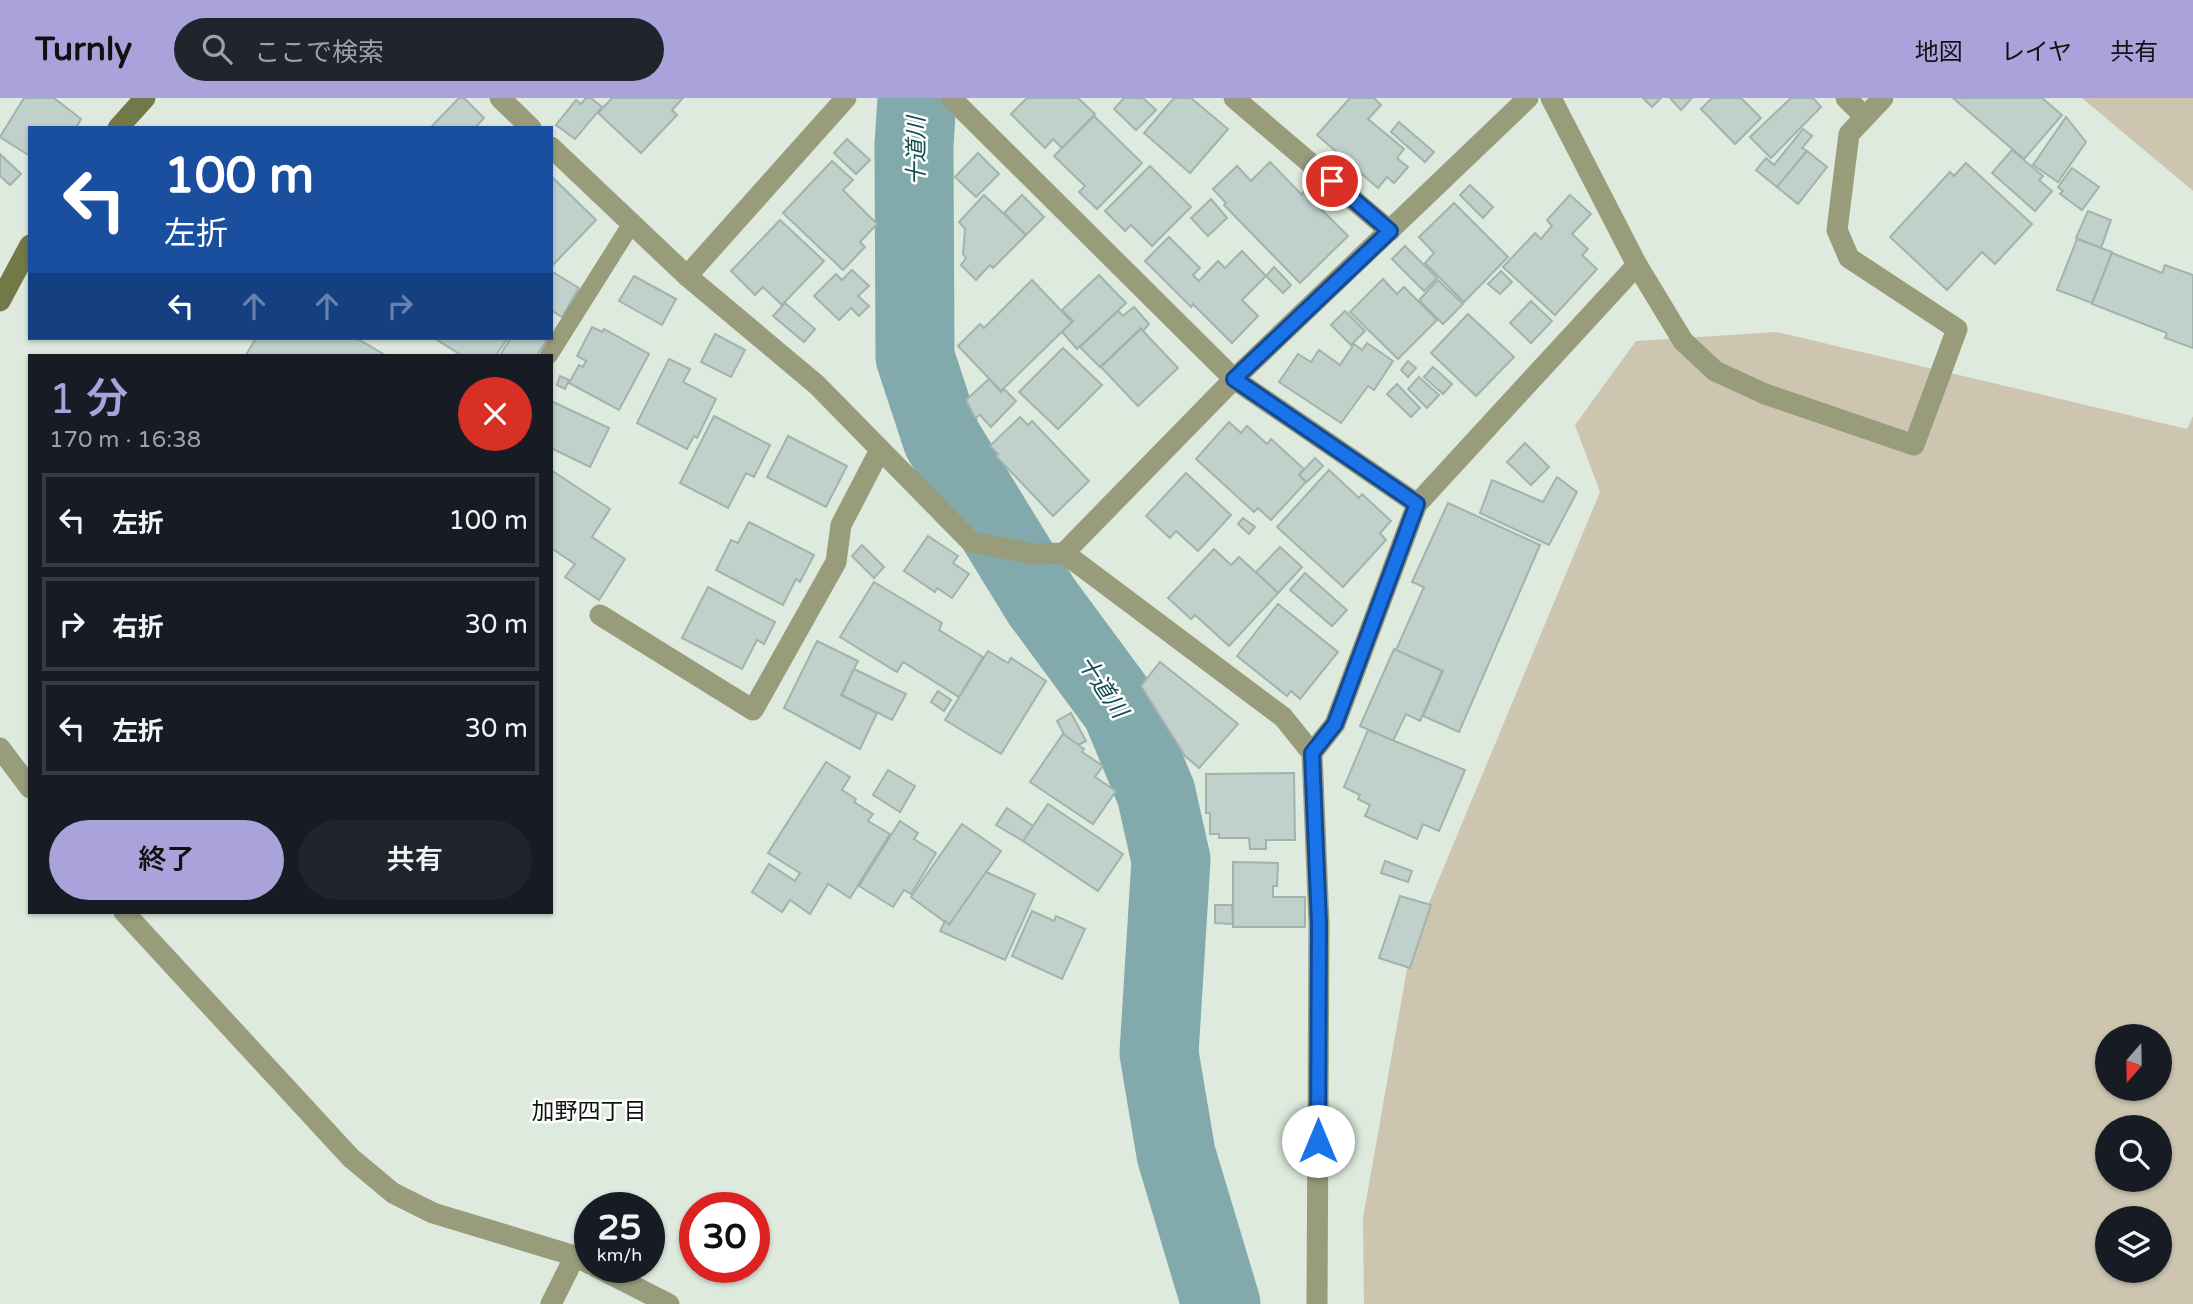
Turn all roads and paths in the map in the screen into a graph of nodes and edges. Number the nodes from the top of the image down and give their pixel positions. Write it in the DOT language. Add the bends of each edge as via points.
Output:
graph roads {
  1 [pos="145,98"];
  2 [pos="529,98"];
  3 [pos="846,98"];
  4 [pos="951,98"];
  5 [pos="1234,98"];
  6 [pos="1528,98"];
  7 [pos="1551,98"];
  8 [pos="1846,98"];
  9 [pos="1883,98"];
  10 [pos="503,102"];
  11 [pos="1865,117"];
  12 [pos="120,126"];
  13 [pos="529,126"];
  14 [pos="553,149"];
  15 [pos="632,223"];
  16 [pos="1390,231"];
  17 [pos="28,249"];
  18 [pos="1637,265"];
  19 [pos="687,276"];
  20 [pos="0,301"];
  21 [pos="550,354"];
  22 [pos="1234,379"];
  23 [pos="880,450"];
  24 [pos="1417,504"];
  25 [pos="1064,553"];
  26 [pos="600,615"];
  27 [pos="0,748"];
  28 [pos="1312,753"];
  29 [pos="28,785"];
  30 [pos="126,914"];
  31 [pos="574,1257"];
  32 [pos="574,1272"];
  33 [pos="627,1283"];
  34 [pos="551,1304"];
  35 [pos="668,1304"];
  36 [pos="1317,1304"];
  1 -- 12 [label="street"];
  2 -- 10 [label="street"];
  3 -- 19 [label="street"];
  4 -- 22 [label="street"];
  5 -- 16 [label="street"];
  6 -- 16 [label="street"];
  7 -- 18 [label="street"];
  8 -- 11 [label="street"];
  9 -- 11 [label="street"];
  10 -- 13 [label="street"];
  11 -- 18 [label="street" via="1849,134 1837,230 1849,258 1957,329 1914,444 1765,394 1715,371 1683,341"];
  14 -- 15 [label="street"];
  15 -- 19 [label="street"];
  15 -- 21 [label="lane"];
  16 -- 22 [label="street"];
  17 -- 20 [label="street"];
  18 -- 24 [label="street"];
  19 -- 23 [label="street" via="817,385"];
  22 -- 24 [label="street"];
  22 -- 25 [label="street"];
  23 -- 25 [label="street" via="971,542 1034,554"];
  23 -- 26 [label="street" via="841,526 836,562 753,710"];
  24 -- 28 [label="street" via="1335,724"];
  25 -- 28 [label="street" via="1283,717"];
  27 -- 29 [label="street"];
  28 -- 36 [label="street" via="1319,924"];
  30 -- 31 [label="street" via="351,1158 393,1193 433,1213"];
  32 -- 34 [label="street"];
  33 -- 35 [label="street"];
}
